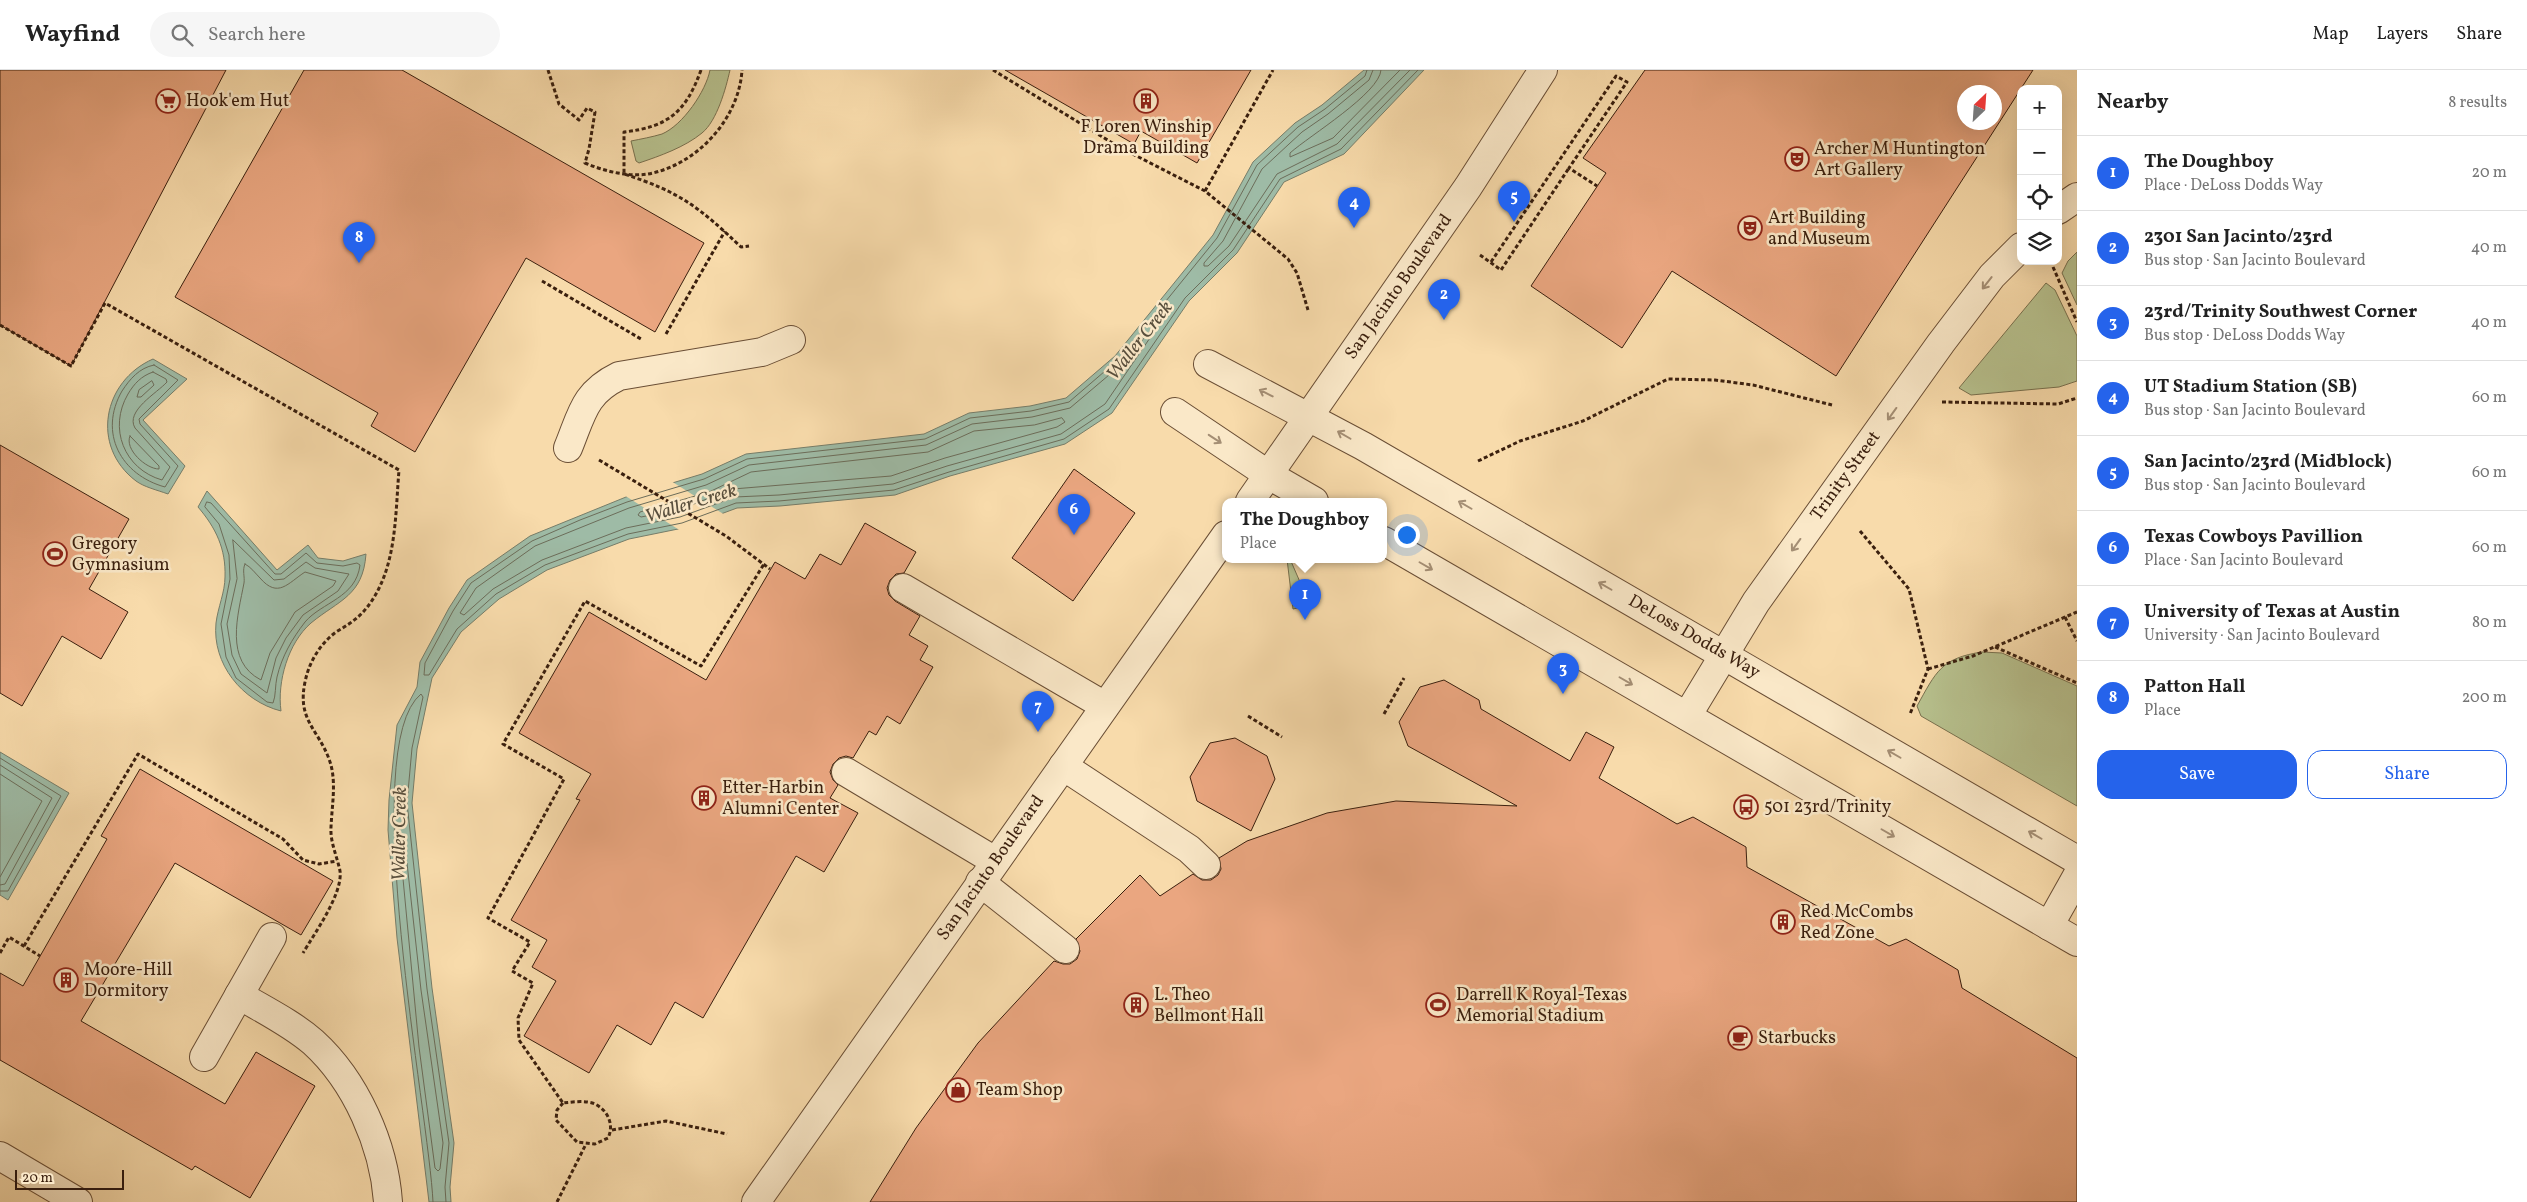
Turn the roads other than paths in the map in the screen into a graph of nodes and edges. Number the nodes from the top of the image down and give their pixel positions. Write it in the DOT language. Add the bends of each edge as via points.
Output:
graph roads {
  1 [pos="1543,70"];
  2 [pos="2077,197"];
  3 [pos="2062,207"];
  4 [pos="2017,251"];
  5 [pos="791,340"];
  6 [pos="1208,364"];
  7 [pos="1175,412"];
  8 [pos="1310,416"];
  9 [pos="568,448"];
  10 [pos="1269,475"];
  11 [pos="1252,498"];
  12 [pos="1309,498"];
  13 [pos="1222,541"];
  14 [pos="1387,544"];
  15 [pos="903,588"];
  16 [pos="1723,654"];
  17 [pos="1105,706"];
  18 [pos="1687,716"];
  19 [pos="1063,766"];
  20 [pos="846,772"];
  21 [pos="2077,860"];
  22 [pos="1206,865"];
  23 [pos="988,872"];
  24 [pos="2077,876"];
  25 [pos="2049,926"];
  26 [pos="272,937"];
  27 [pos="2077,942"];
  28 [pos="1065,949"];
  29 [pos="239,995"];
  30 [pos="204,1057"];
  31 [pos="0,1156"];
  32 [pos="78,1202"];
  33 [pos="388,1202"];
  34 [pos="756,1202"];
  1 -- 8 [label="street, San Jacinto Boulevard" via="1468,187"];
  2 -- 3 [label="street"];
  4 -- 16 [label="street, Trinity Street, one-way" via="1992,276 1941,343 1756,602"];
  5 -- 9 [label="street" via="762,352 619,376 593,392"];
  8 -- 6 [label="street, DeLoss Dodds Way, one-way"];
  7 -- 10 [label="street, one-way"];
  8 -- 10 [label="street, San Jacinto Boulevard"];
  16 -- 8 [label="street, DeLoss Dodds Way, one-way"];
  10 -- 11 [label="street, San Jacinto Boulevard"];
  10 -- 12 [label="street"];
  13 -- 17 [label="street, San Jacinto Boulevard"];
  14 -- 18 [label="street, one-way"];
  15 -- 17 [label="street"];
  16 -- 18 [label="street, Trinity Street"];
  21 -- 16 [label="street, DeLoss Dodds Way, one-way"];
  17 -- 19 [label="street, San Jacinto Boulevard"];
  18 -- 25 [label="street, one-way"];
  19 -- 22 [label="street" via="1189,848"];
  19 -- 23 [label="street, San Jacinto Boulevard"];
  20 -- 23 [label="street"];
  23 -- 28 [label="street"];
  23 -- 34 [label="street, San Jacinto Boulevard"];
  24 -- 25 [label="street"];
  25 -- 27 [label="street"];
  26 -- 29 [label="street"];
  29 -- 30 [label="street"];
  29 -- 33 [label="street" via="293,1026 314,1043 335,1068 355,1097 382,1156"];
  31 -- 32 [label="street"];
}
